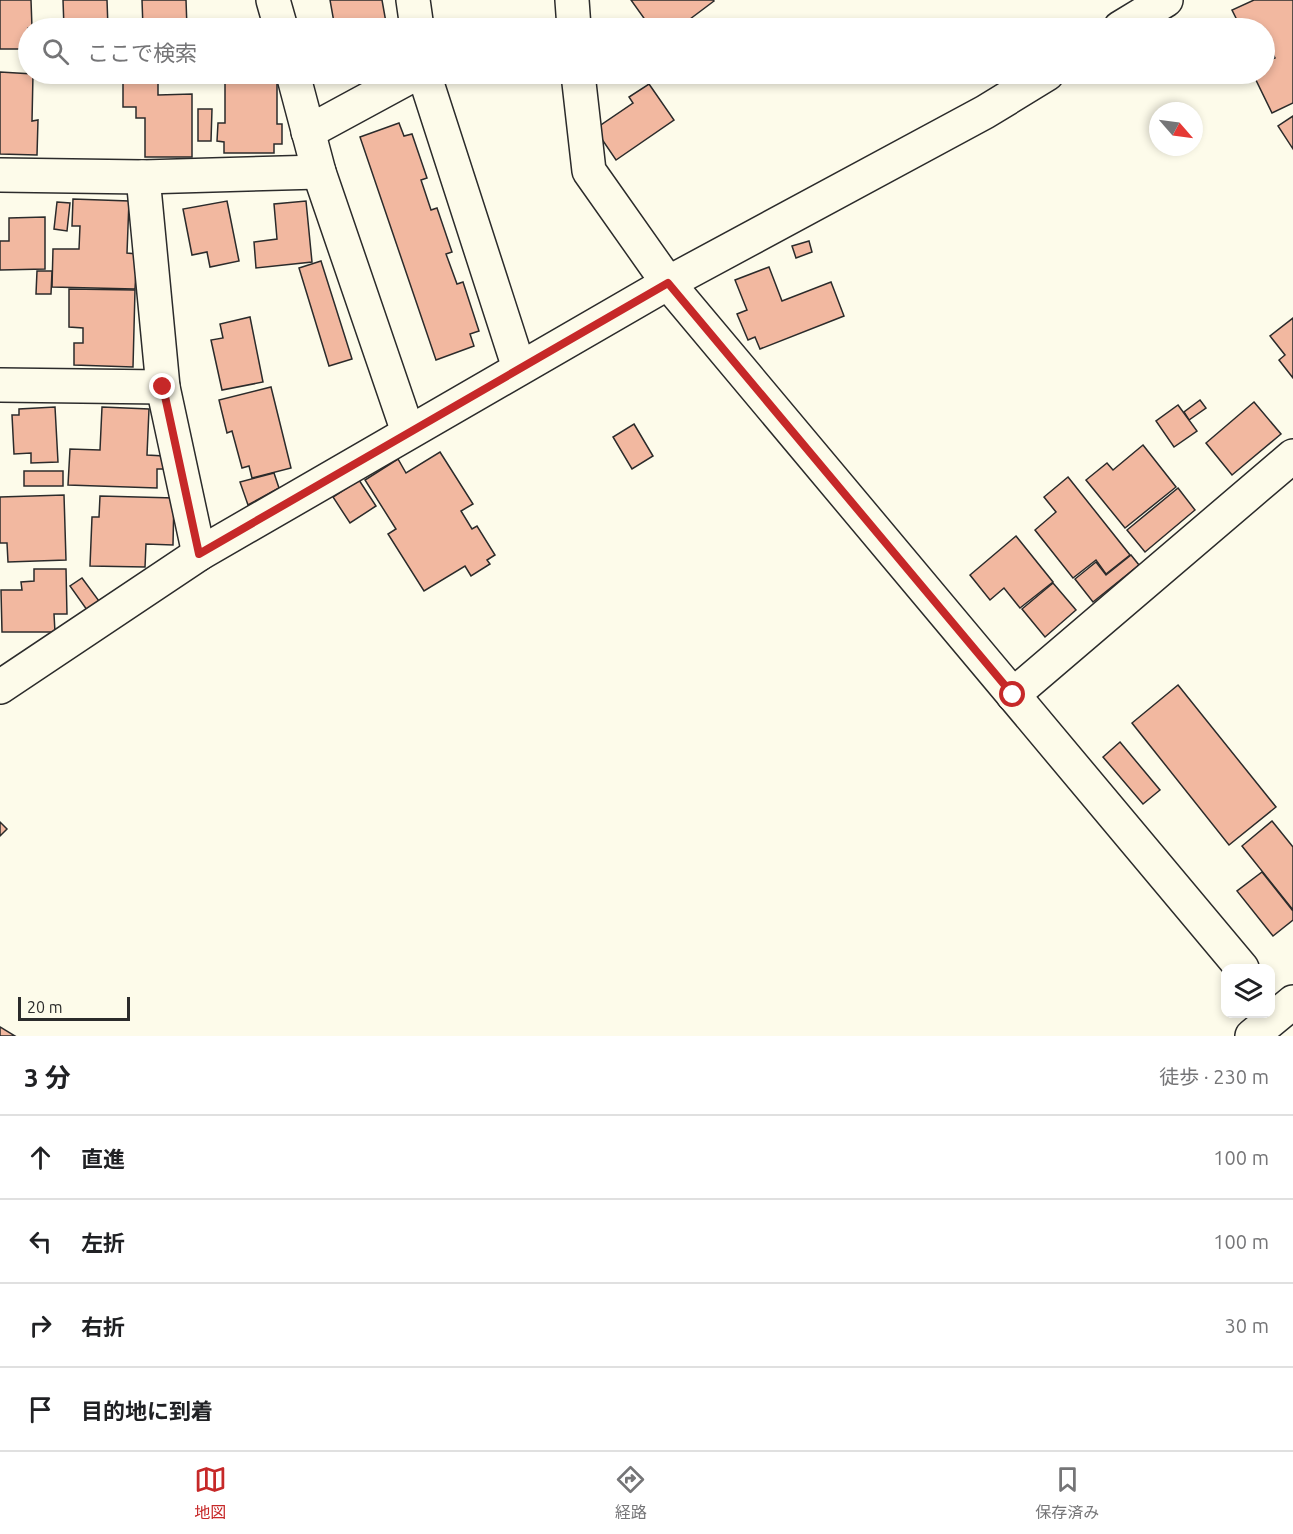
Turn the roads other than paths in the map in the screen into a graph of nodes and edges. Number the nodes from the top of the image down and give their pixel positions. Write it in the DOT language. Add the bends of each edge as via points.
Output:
graph roads {
  1 [pos="273,0"];
  2 [pos="413,0"];
  3 [pos="572,0"];
  4 [pos="1166,0"];
  5 [pos="278,18"];
  6 [pos="416,18"];
  7 [pos="573,18"];
  8 [pos="1136,18"];
  9 [pos="296,84"];
  10 [pos="397,84"];
  11 [pos="427,84"];
  12 [pos="579,84"];
  13 [pos="1031,84"];
  14 [pos="308,132"];
  15 [pos="319,172"];
  16 [pos="0,175"];
  17 [pos="143,177"];
  18 [pos="668,283"];
  19 [pos="519,368"];
  20 [pos="0,385"];
  21 [pos="163,387"];
  22 [pos="408,432"];
  23 [pos="1293,456"];
  24 [pos="199,554"];
  25 [pos="0,687"];
  26 [pos="1013,695"];
  27 [pos="1238,964"];
  28 [pos="1284,1011"];
  29 [pos="1252,1036"];
  1 -- 5 [label="street"];
  2 -- 6 [label="street"];
  3 -- 7 [label="street"];
  4 -- 8 [label="street"];
  9 -- 14 [label="street"];
  10 -- 14 [label="street"];
  11 -- 19 [label="street"];
  12 -- 18 [label="street" via="589,171"];
  13 -- 18 [label="street"];
  14 -- 15 [label="street"];
  15 -- 17 [label="street"];
  15 -- 22 [label="street"];
  16 -- 17 [label="street"];
  17 -- 21 [label="street"];
  18 -- 19 [label="street"];
  18 -- 26 [label="street"];
  19 -- 22 [label="street"];
  20 -- 21 [label="street"];
  21 -- 24 [label="street"];
  22 -- 24 [label="street"];
  23 -- 26 [label="street"];
  24 -- 25 [label="street"];
  26 -- 27 [label="street"];
  28 -- 29 [label="street"];
}
